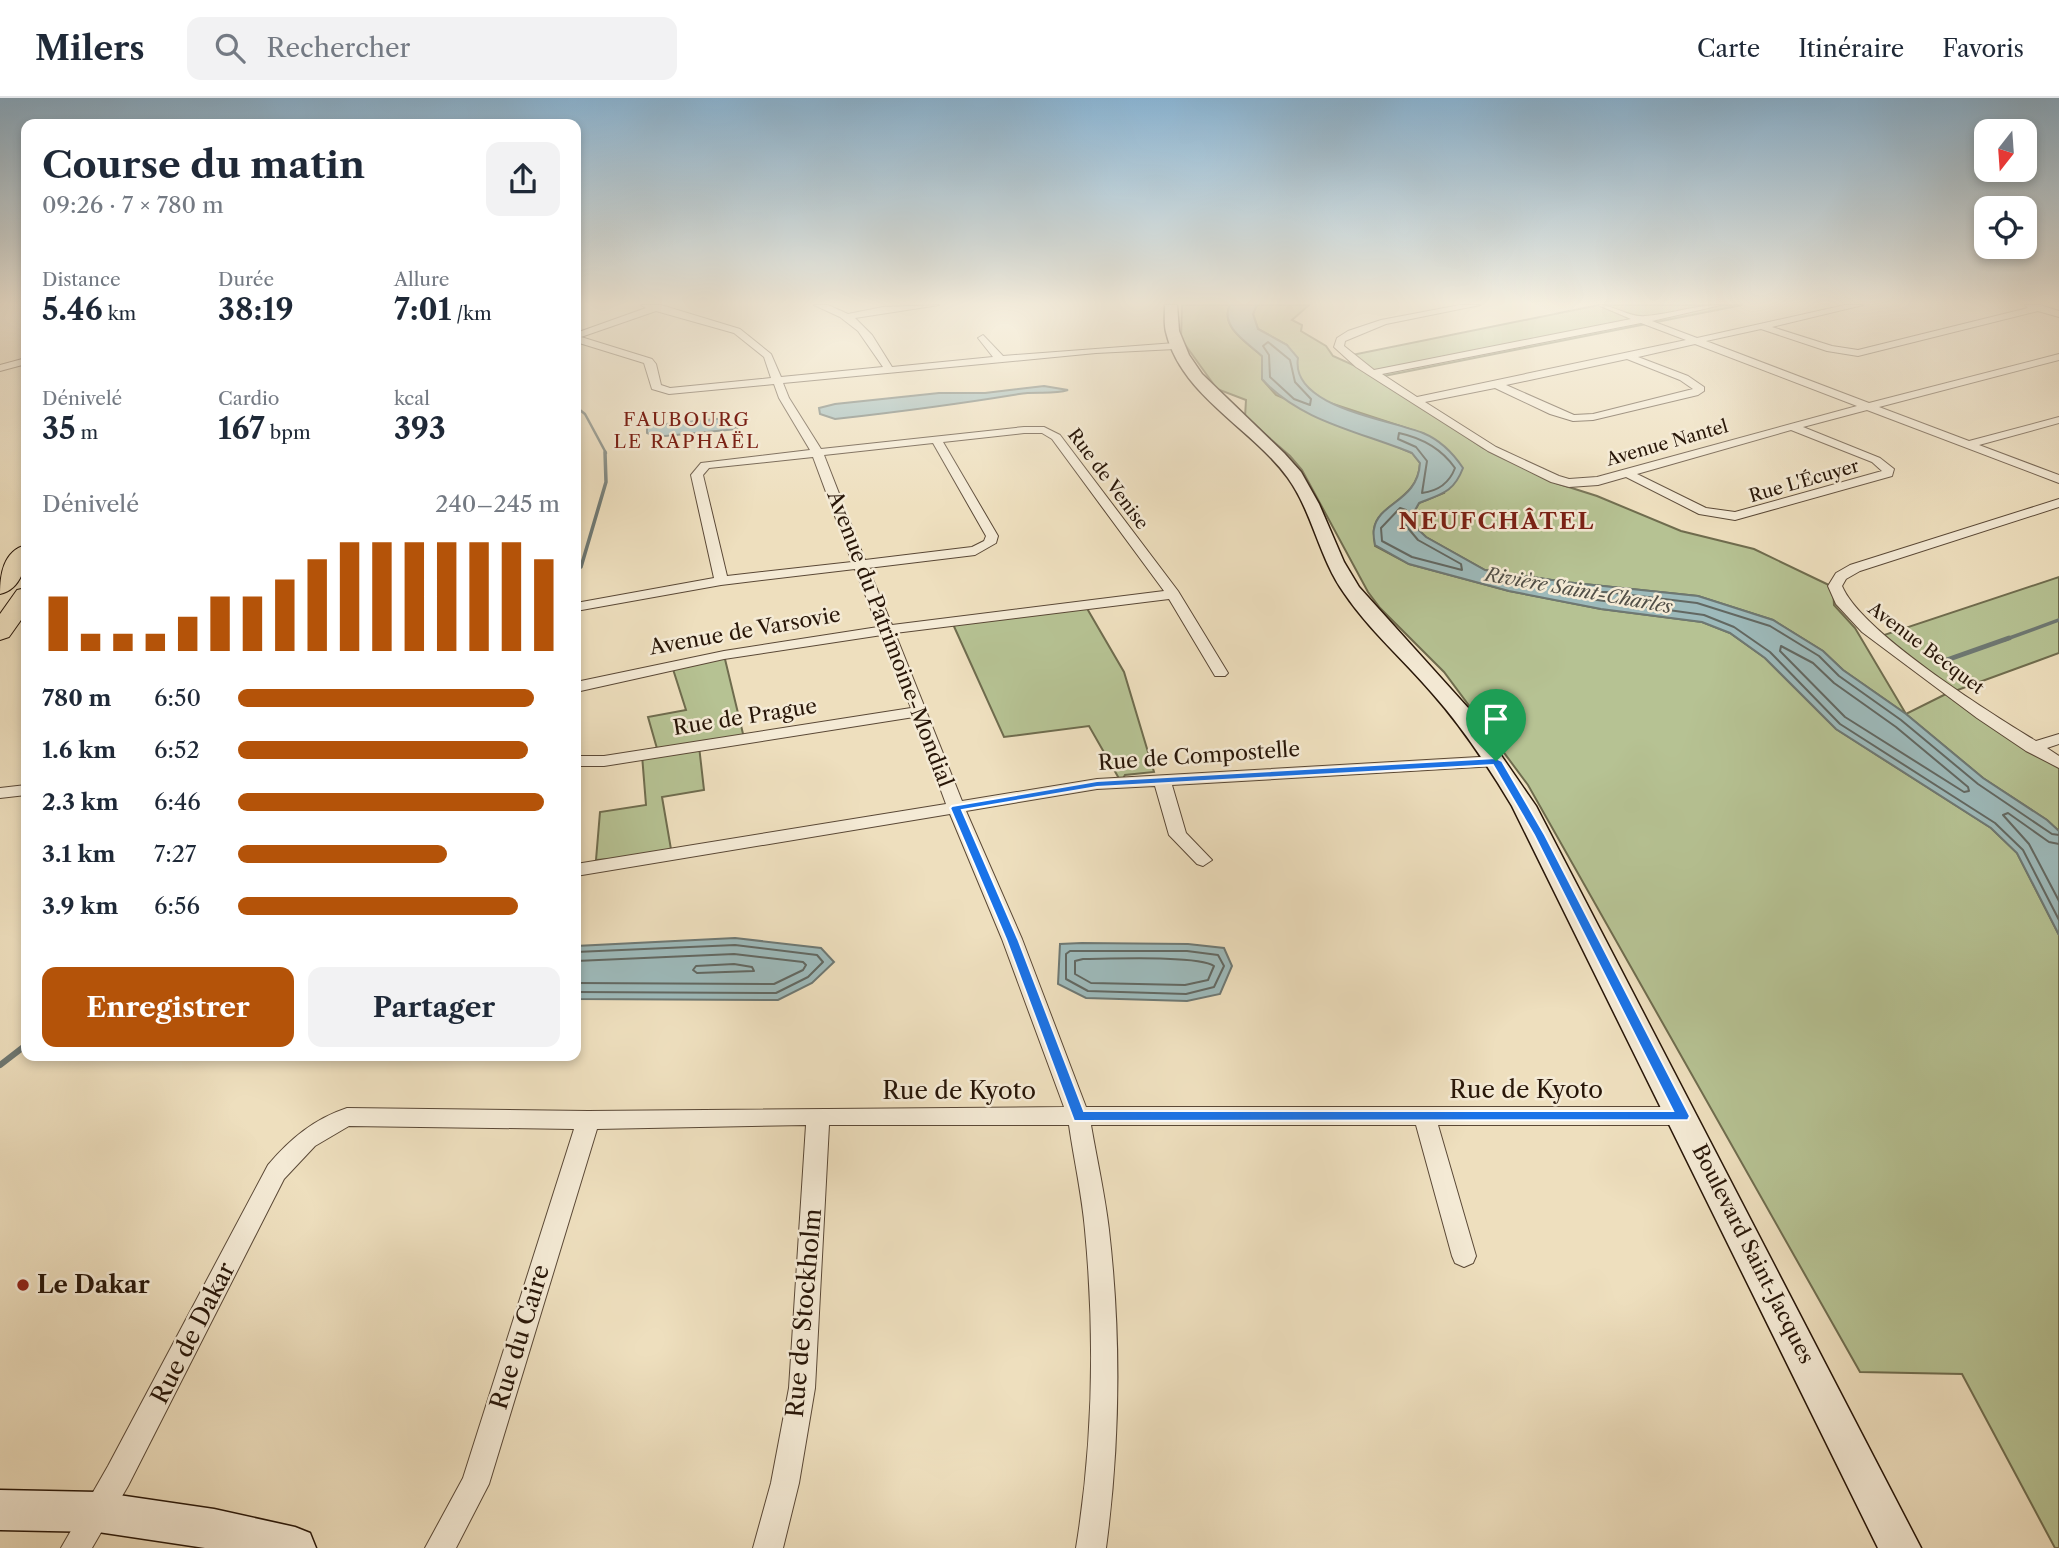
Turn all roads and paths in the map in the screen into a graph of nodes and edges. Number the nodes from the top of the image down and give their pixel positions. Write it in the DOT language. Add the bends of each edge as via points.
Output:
graph roads {
  1 [pos="653,373"];
  2 [pos="774,373"];
  3 [pos="864,373"];
  4 [pos="1194,373"];
  5 [pos="1373,373"];
  6 [pos="1556,373"];
  7 [pos="1670,373"];
  8 [pos="1779,373"];
  9 [pos="2000,373"];
  10 [pos="778,382"];
  11 [pos="1497,385"];
  12 [pos="1418,400"];
  13 [pos="1871,407"];
  14 [pos="2059,420"];
  15 [pos="1793,425"];
  16 [pos="2042,425"];
  17 [pos="2059,431"];
  18 [pos="936,439"];
  19 [pos="1969,444"];
  20 [pos="817,452"];
  21 [pos="1627,473"];
  22 [pos="2059,479"];
  23 [pos="2059,503"];
  24 [pos="21,559"];
  25 [pos="860,565"];
  26 [pos="721,582"];
  27 [pos="0,587"];
  28 [pos="1172,594"];
  29 [pos="21,602"];
  30 [pos="581,606"];
  31 [pos="888,630"];
  32 [pos="0,632"];
  33 [pos="1220,673"];
  34 [pos="581,686"];
  35 [pos="920,711"];
  36 [pos="2059,739"];
  37 [pos="2032,748"];
  38 [pos="581,761"];
  39 [pos="1496,761"];
  40 [pos="2059,763"];
  41 [pos="1162,779"];
  42 [pos="21,791"];
  43 [pos="0,793"];
  44 [pos="956,808"];
  45 [pos="1203,860"];
  46 [pos="581,869"];
  47 [pos="818,1116"];
  48 [pos="1683,1116"];
  49 [pos="1079,1117"];
  50 [pos="1425,1117"];
  51 [pos="588,1120"];
  52 [pos="321,1127"];
  53 [pos="1464,1256"];
  54 [pos="0,1510"];
  55 [pos="98,1512"];
  56 [pos="76,1548"];
  57 [pos="295,1548"];
  58 [pos="440,1548"];
  59 [pos="768,1548"];
  60 [pos="1091,1548"];
  61 [pos="1900,1548"];
  1 -- 10 [label="street" via="661,390"];
  2 -- 10 [label="street, Avenue du Patrimoine-Mondial"];
  3 -- 10 [label="street"];
  4 -- 39 [label="street, Boulevard Saint-Jacques" via="1284,460 1307,494 1352,592 1451,701"];
  5 -- 12 [label="street"];
  6 -- 11 [label="street"];
  7 -- 11 [label="street" via="1700,389 1593,417 1573,418 1554,412"];
  8 -- 13 [label="street"];
  9 -- 13 [label="street, Avenue Nantel"];
  10 -- 20 [label="street, Avenue du Patrimoine-Mondial"];
  11 -- 12 [label="street"];
  12 -- 21 [label="street, Avenue Nantel" via="1492,449 1543,474 1569,483"];
  13 -- 15 [label="street, Avenue Nantel"];
  13 -- 19 [label="street"];
  14 -- 16 [label="street"];
  15 -- 21 [label="street, Avenue Nantel"];
  15 -- 21 [label="street, Rue L'Écuyer" via="1877,460 1888,473 1735,516 1703,511"];
  16 -- 17 [label="street"];
  16 -- 19 [label="street"];
  18 -- 20 [label="street, Rue de Venise"];
  18 -- 25 [label="street" via="992,536 990,544 975,551"];
  18 -- 28 [label="street, Rue de Venise" via="1024,430 1051,433"];
  19 -- 22 [label="street"];
  20 -- 25 [label="street, Avenue du Patrimoine-Mondial"];
  20 -- 26 [label="street, Rue de Venise" via="716,463 698,471"];
  23 -- 37 [label="street, Avenue Becquet" via="1854,568 1835,586 1841,601 1867,629"];
  24 -- 27 [label="highway"];
  25 -- 26 [label="street"];
  25 -- 31 [label="street, Avenue du Patrimoine-Mondial"];
  26 -- 30 [label="street"];
  28 -- 31 [label="street, Avenue de Varsovie"];
  28 -- 33 [label="street, Rue de Venise"];
  29 -- 32 [label="highway"];
  31 -- 34 [label="street, Avenue de Varsovie" via="724,655"];
  31 -- 35 [label="street, Avenue du Patrimoine-Mondial"];
  35 -- 38 [label="street, Rue de Prague"];
  35 -- 44 [label="street, Avenue du Patrimoine-Mondial"];
  36 -- 37 [label="street"];
  37 -- 40 [label="street"];
  39 -- 41 [label="street, Rue de Compostelle"];
  39 -- 48 [label="street, Boulevard Saint-Jacques" via="1540,835"];
  41 -- 44 [label="street, Rue de Compostelle" via="1097,784"];
  41 -- 45 [label="street" via="1178,835"];
  42 -- 43 [label="street"];
  44 -- 46 [label="street, Rue de Compostelle"];
  44 -- 49 [label="street, Avenue du Patrimoine-Mondial" via="1012,939"];
  47 -- 49 [label="street, Rue de Kyoto"];
  47 -- 51 [label="street, Rue de Kyoto"];
  47 -- 59 [label="street, Rue de Stockholm" via="802,1388"];
  48 -- 50 [label="street, Rue de Kyoto"];
  48 -- 61 [label="street, Boulevard Saint-Jacques"];
  49 -- 50 [label="street, Rue de Kyoto"];
  49 -- 60 [label="street, Avenue du Patrimoine-Mondial" via="1097,1229 1104,1346 1099,1494"];
  50 -- 53 [label="street"];
  51 -- 52 [label="street, Rue de Kyoto" via="375,1116 347,1117"];
  51 -- 58 [label="street, Rue du Caire" via="475,1483"];
  52 -- 55 [label="street, Rue de Dakar" via="299,1143 276,1172"];
  54 -- 55 [label="street"];
  55 -- 56 [label="street, Rue de Dakar"];
  55 -- 57 [label="street" via="214,1529"];
}
